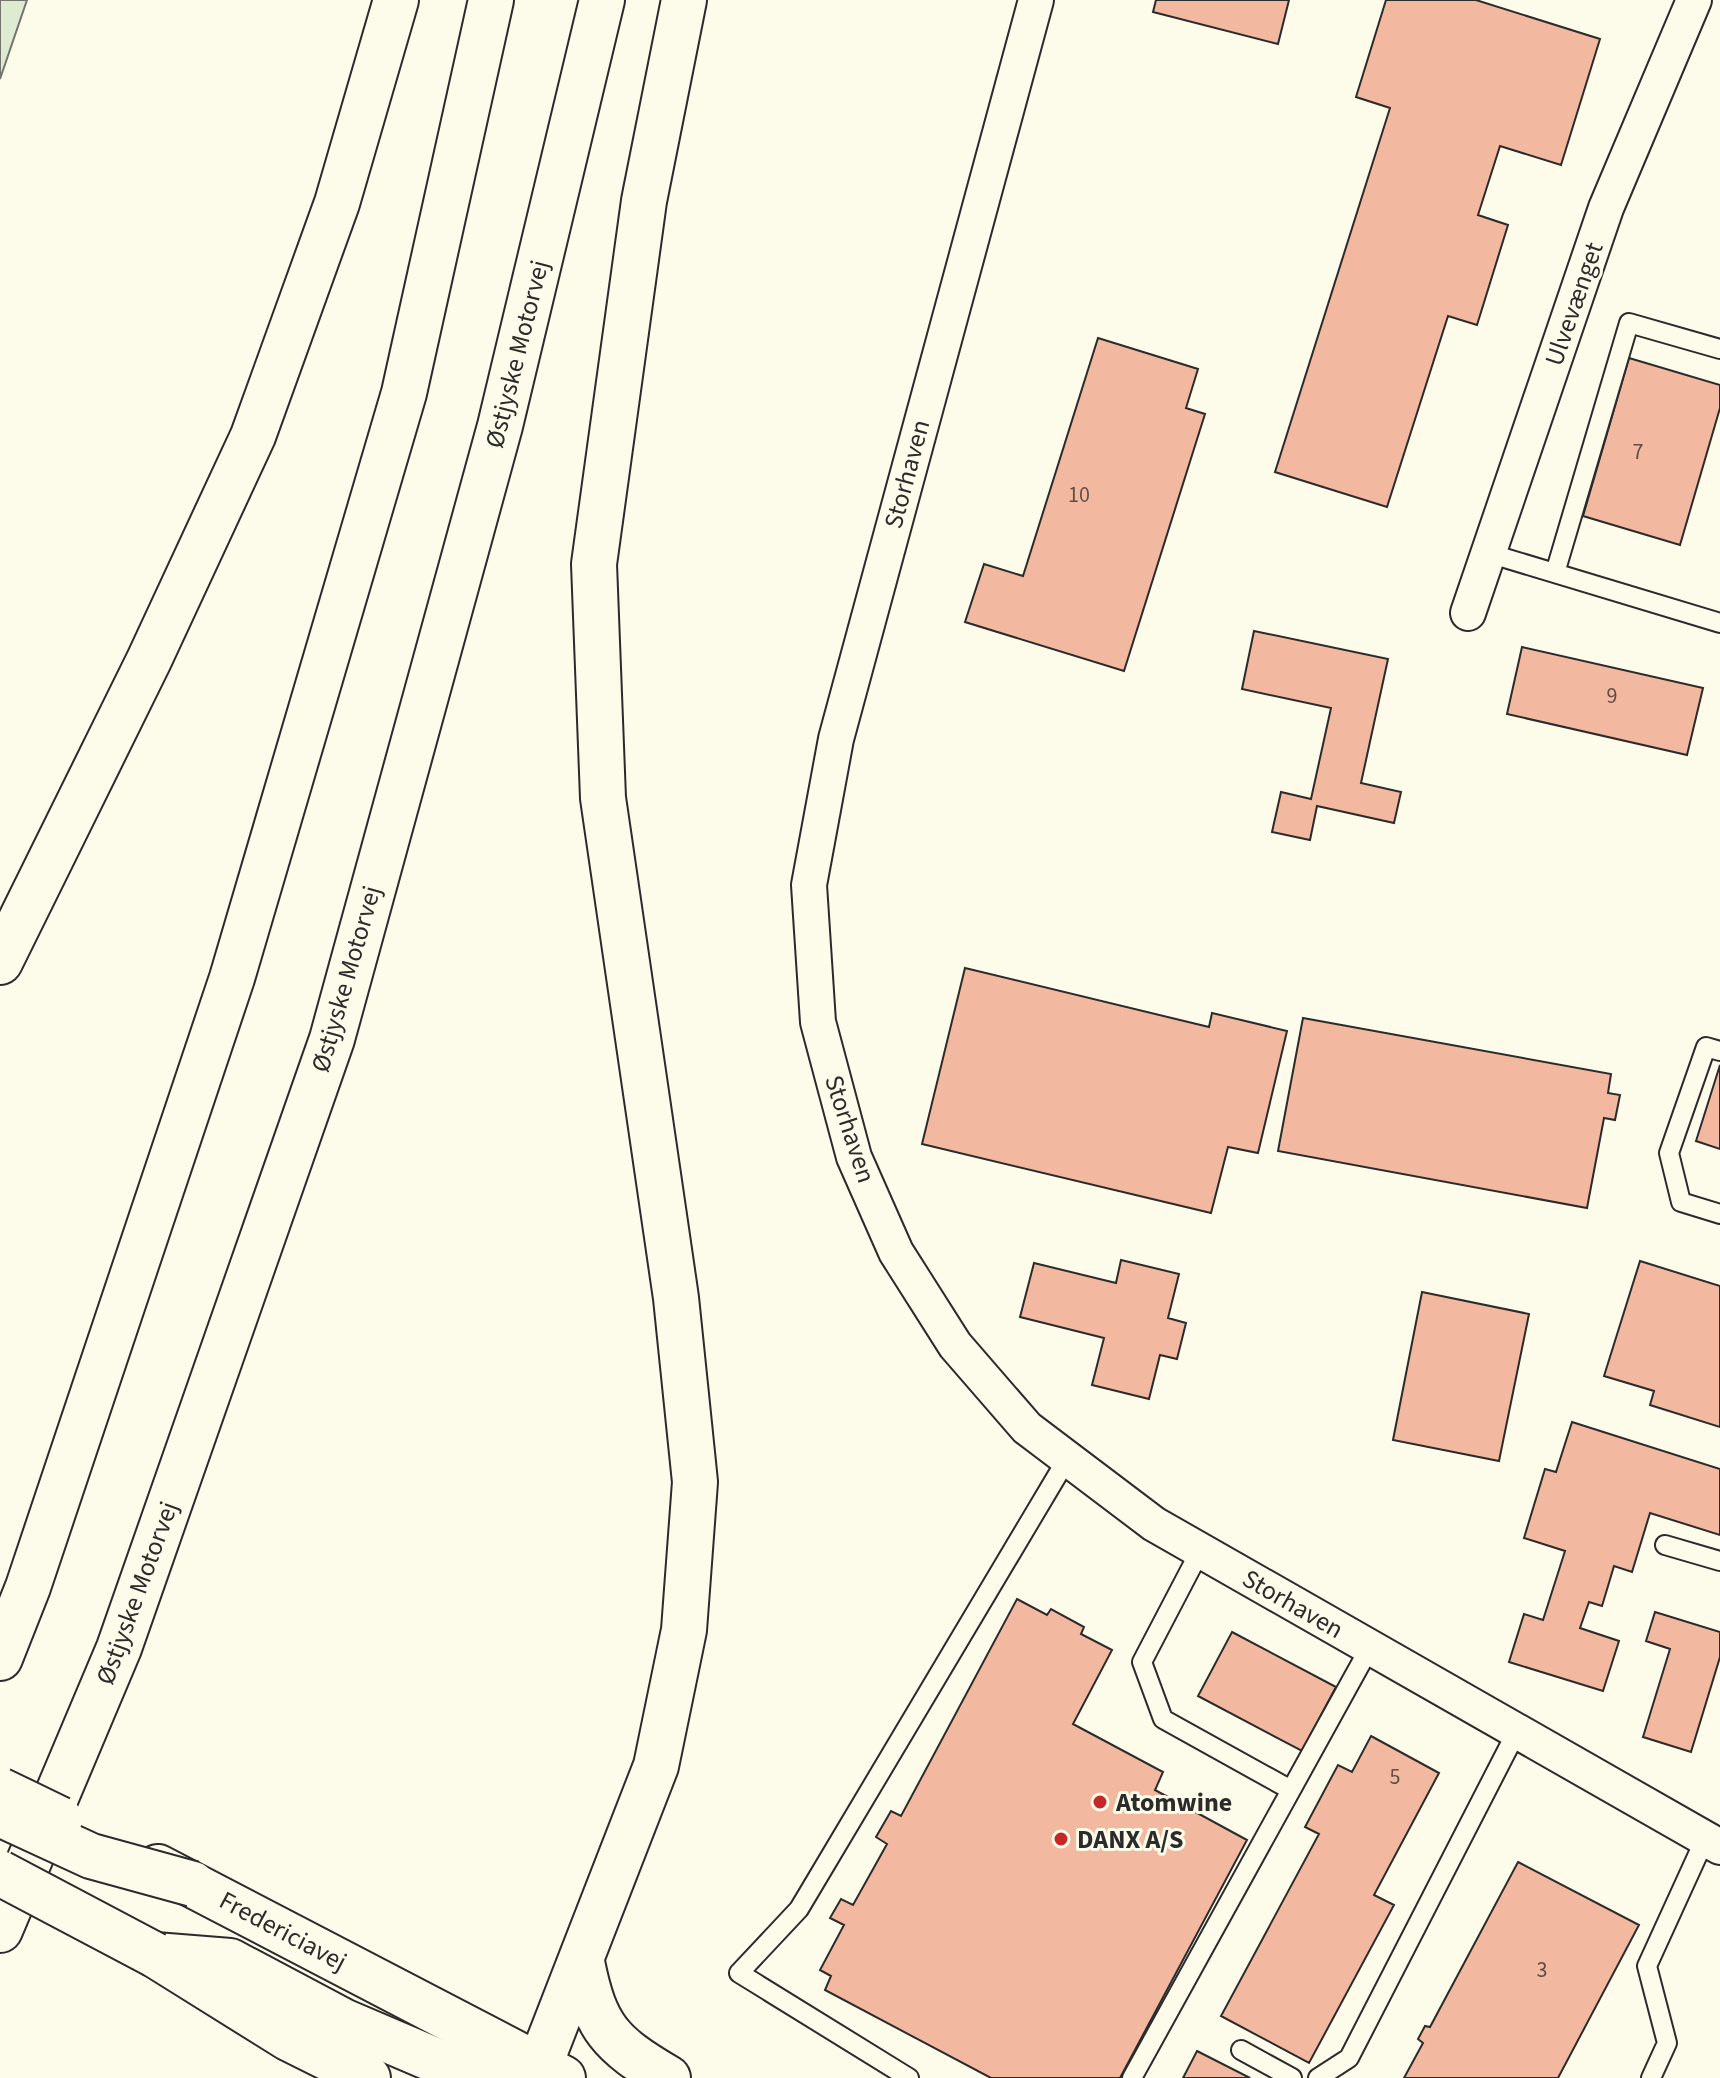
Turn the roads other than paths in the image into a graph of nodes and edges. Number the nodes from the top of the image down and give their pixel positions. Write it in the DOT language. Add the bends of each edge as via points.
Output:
graph roads {
  1 [pos="396,0"];
  2 [pos="491,0"];
  3 [pos="602,0"];
  4 [pos="684,0"];
  5 [pos="1036,0"];
  6 [pos="1694,0"];
  7 [pos="1720,349"];
  8 [pos="1488,553"];
  9 [pos="1555,573"];
  10 [pos="1468,613"];
  11 [pos="1720,623"];
  12 [pos="0,962"];
  13 [pos="1720,1051"];
  14 [pos="1720,1214"];
  15 [pos="1067,1459"];
  16 [pos="1665,1545"];
  17 [pos="1200,1551"];
  18 [pos="1720,1561"];
  19 [pos="1370,1647"];
  20 [pos="0,1658"];
  21 [pos="1517,1731"];
  22 [pos="0,1790"];
  23 [pos="1291,1790"];
  24 [pos="0,1814"];
  25 [pos="1712,1843"];
  26 [pos="0,1873"];
  27 [pos="193,1884"];
  28 [pos="0,1930"];
  29 [pos="155,1955"];
  30 [pos="582,1962"];
  31 [pos="1241,2050"];
  32 [pos="546,2074"];
  33 [pos="368,2078"];
  34 [pos="668,2078"];
  35 [pos="909,2078"];
  36 [pos="1132,2078"];
  37 [pos="1292,2078"];
  38 [pos="1318,2078"];
  39 [pos="1651,2078"];
  1 -- 12 [label="main road" via="337,203 253,436"];
  2 -- 20 [label="main road" via="404,393 232,978"];
  3 -- 28 [label="main road, Østjyske Motorvej" via="500,426 332,1039 119,1648"];
  4 -- 30 [label="main road" via="641,216 594,564 603,798 671,1266 695,1482 684,1630 656,1766"];
  5 -- 15 [label="street, Storhaven" via="836,739 809,885 818,1022 854,1157 896,1252 955,1345 1027,1428"];
  6 -- 8 [label="street, Ulvevænget" via="1606,208"];
  7 -- 9 [label="lane" via="1629,323"];
  8 -- 9 [label="lane"];
  8 -- 10 [label="street, Ulvevænget"];
  9 -- 11 [label="lane"];
  13 -- 14 [label="lane" via="1706,1047 1669,1153 1681,1202"];
  15 -- 17 [label="street, Storhaven"];
  15 -- 35 [label="lane" via="799,1909 739,1973"];
  16 -- 18 [label="lane"];
  17 -- 19 [label="street, Storhaven"];
  17 -- 23 [label="lane" via="1142,1662 1163,1719"];
  19 -- 21 [label="street, Storhaven"];
  19 -- 23 [label="lane"];
  21 -- 25 [label="street, Storhaven"];
  21 -- 38 [label="lane" via="1349,2058"];
  22 -- 27 [label="main road, Fredericiavej, bridge"];
  23 -- 36 [label="lane"];
  24 -- 27 [label="main road, bridge" via="91,1856"];
  25 -- 39 [label="lane" via="1647,1966 1667,2043"];
  26 -- 29 [label="main road, bridge"];
  27 -- 32 [label="main road, Fredericiavej"];
  29 -- 32 [label="main road" via="230,1961 343,2021 458,2070"];
  29 -- 33 [label="main road" via="288,2038"];
  30 -- 32 [label="main road"];
  30 -- 34 [label="main road" via="590,2004 607,2033"];
  31 -- 37 [label="lane"];
}
